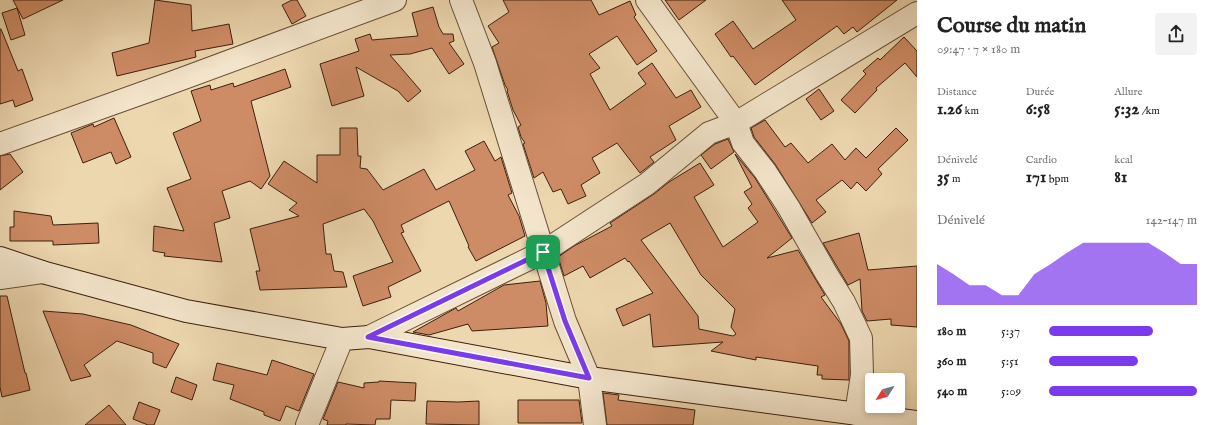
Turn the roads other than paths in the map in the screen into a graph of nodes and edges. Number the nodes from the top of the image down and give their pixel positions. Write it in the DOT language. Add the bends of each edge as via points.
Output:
graph roads {
  1 [pos="395,0"];
  2 [pos="461,0"];
  3 [pos="647,0"];
  4 [pos="917,13"];
  5 [pos="736,123"];
  6 [pos="0,144"];
  7 [pos="543,252"];
  8 [pos="0,258"];
  9 [pos="42,272"];
  10 [pos="0,278"];
  11 [pos="368,337"];
  12 [pos="342,340"];
  13 [pos="589,378"];
  14 [pos="856,414"];
  15 [pos="908,422"];
  16 [pos="307,425"];
  17 [pos="595,425"];
  1 -- 6 [label="street" via="176,82"];
  2 -- 7 [label="street" via="485,63"];
  3 -- 5 [label="street"];
  4 -- 5 [label="street"];
  5 -- 7 [label="street" via="709,133 647,184"];
  5 -- 14 [label="street" via="743,143 789,208 862,338 862,375"];
  7 -- 11 [label="street"];
  7 -- 13 [label="street" via="565,321"];
  8 -- 9 [label="street"];
  9 -- 10 [label="street"];
  9 -- 12 [label="street" via="186,311"];
  11 -- 12 [label="street"];
  11 -- 13 [label="street"];
  12 -- 16 [label="street"];
  13 -- 14 [label="street"];
  13 -- 17 [label="street"];
  14 -- 15 [label="street"];
}
